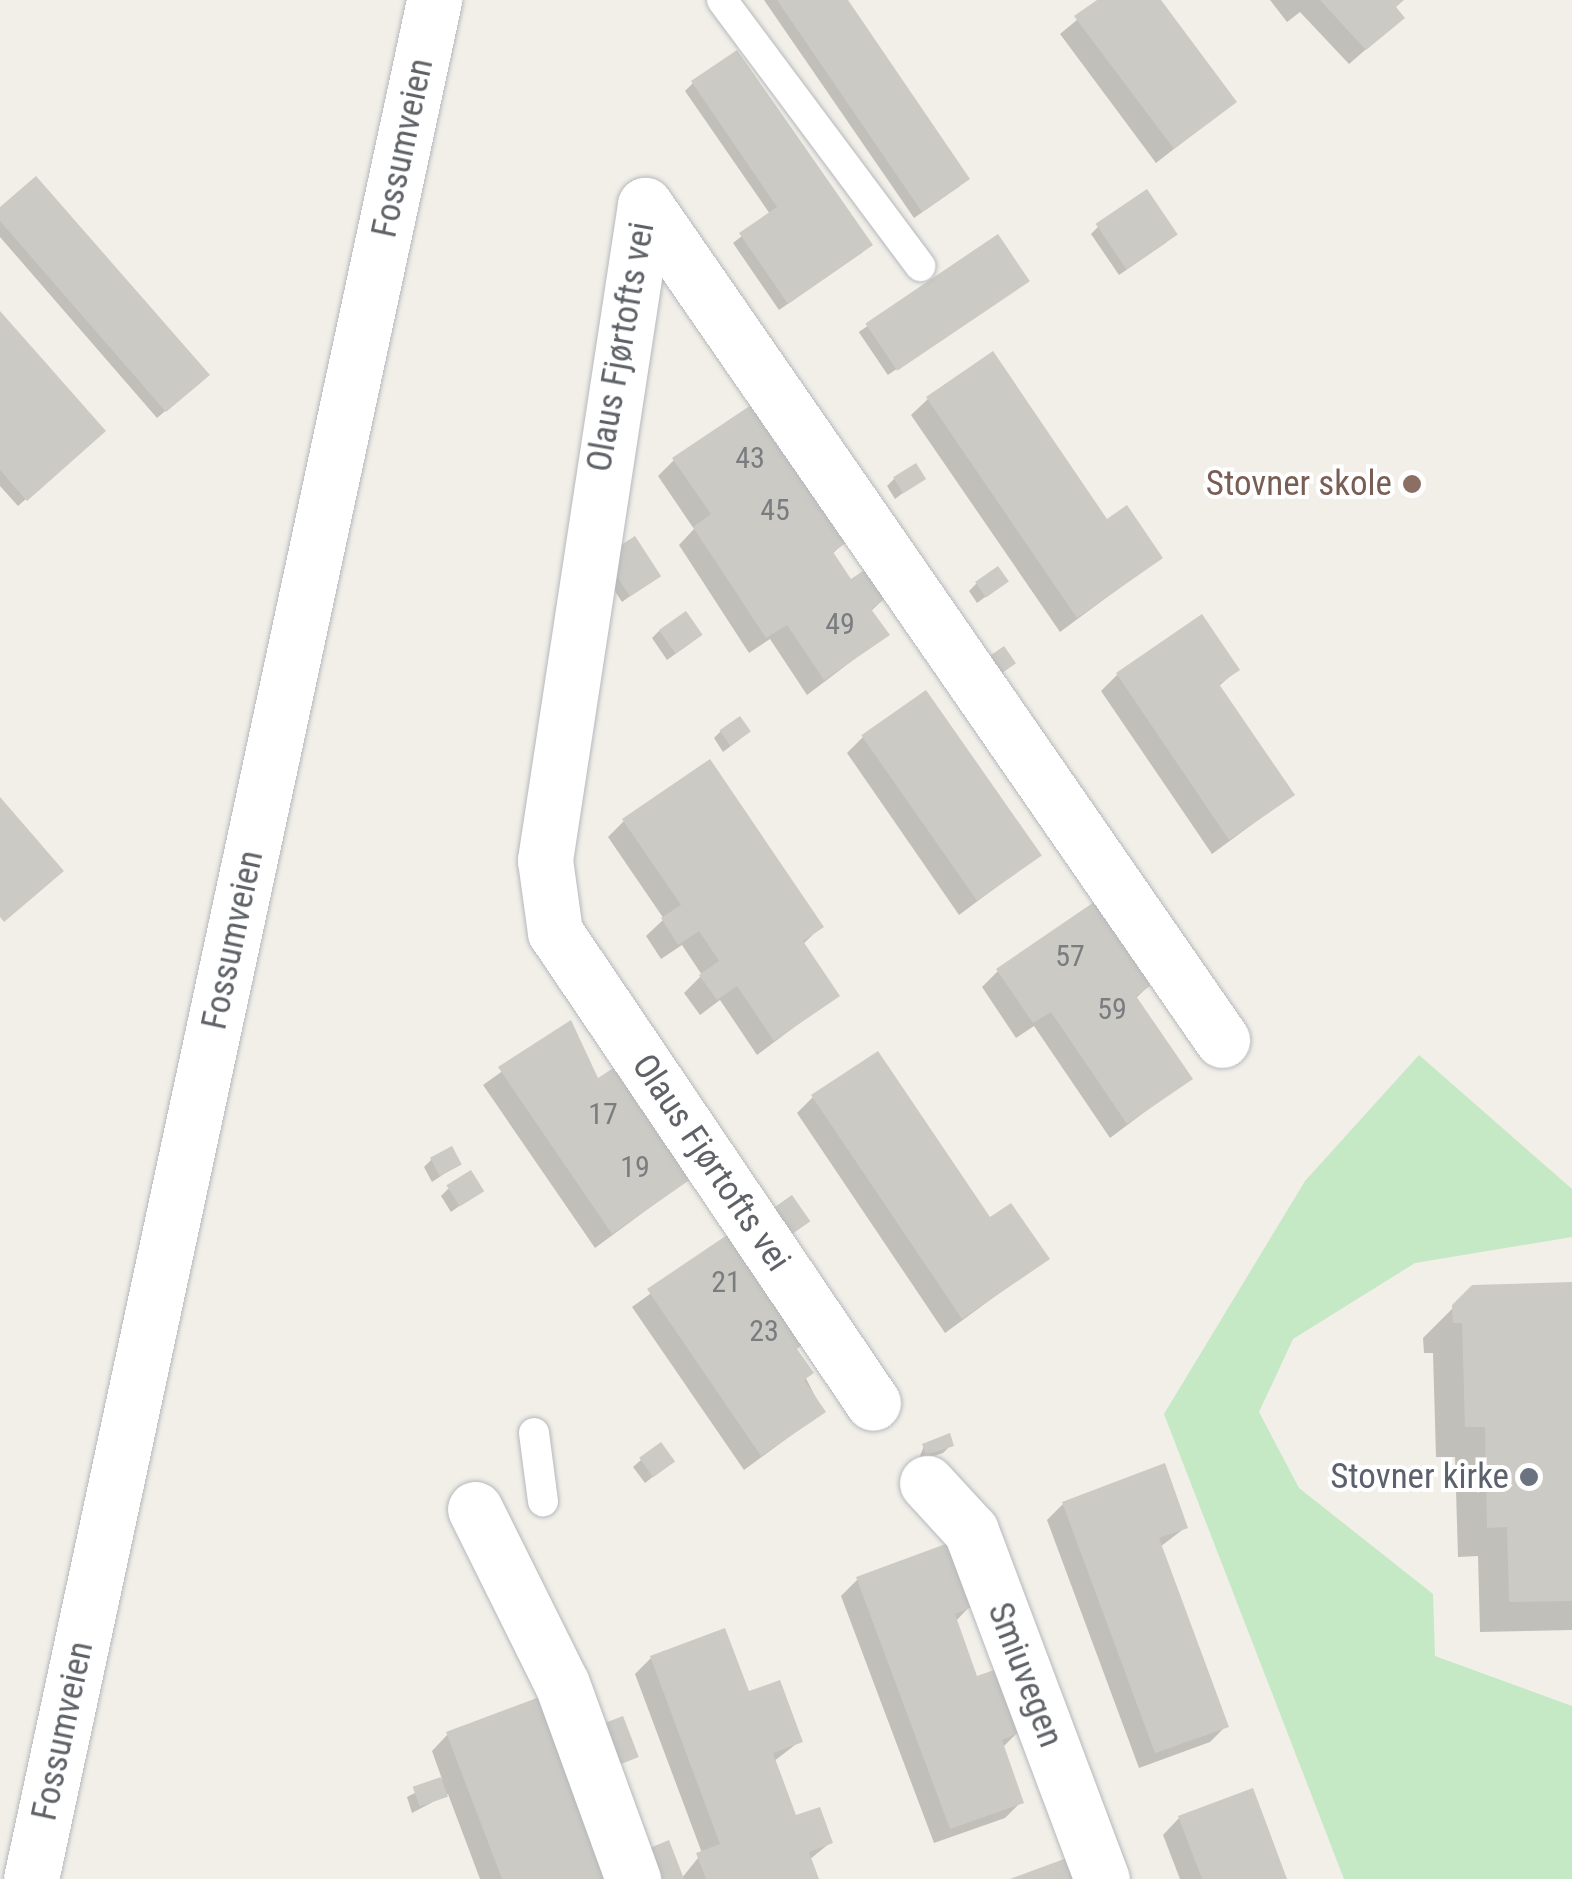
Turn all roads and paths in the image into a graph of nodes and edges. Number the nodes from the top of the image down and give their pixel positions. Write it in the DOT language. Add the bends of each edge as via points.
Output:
graph roads {
  1 [pos="434,0"];
  2 [pos="722,0"];
  3 [pos="920,266"];
  4 [pos="1222,1040"];
  5 [pos="873,1403"];
  6 [pos="534,1433"];
  7 [pos="927,1483"];
  8 [pos="543,1501"];
  9 [pos="475,1509"];
  10 [pos="31,1879"];
  11 [pos="633,1879"];
  12 [pos="1102,1879"];
  1 -- 10 [label="street, Fossumveien"];
  2 -- 3 [label="lane"];
  4 -- 5 [label="street, Olaus Fjørtofts vei" via="645,204 545,860 554,932"];
  6 -- 8 [label="lane"];
  7 -- 12 [label="street, Smiuvegen" via="971,1531"];
  9 -- 11 [label="street" via="562,1684"];
}
